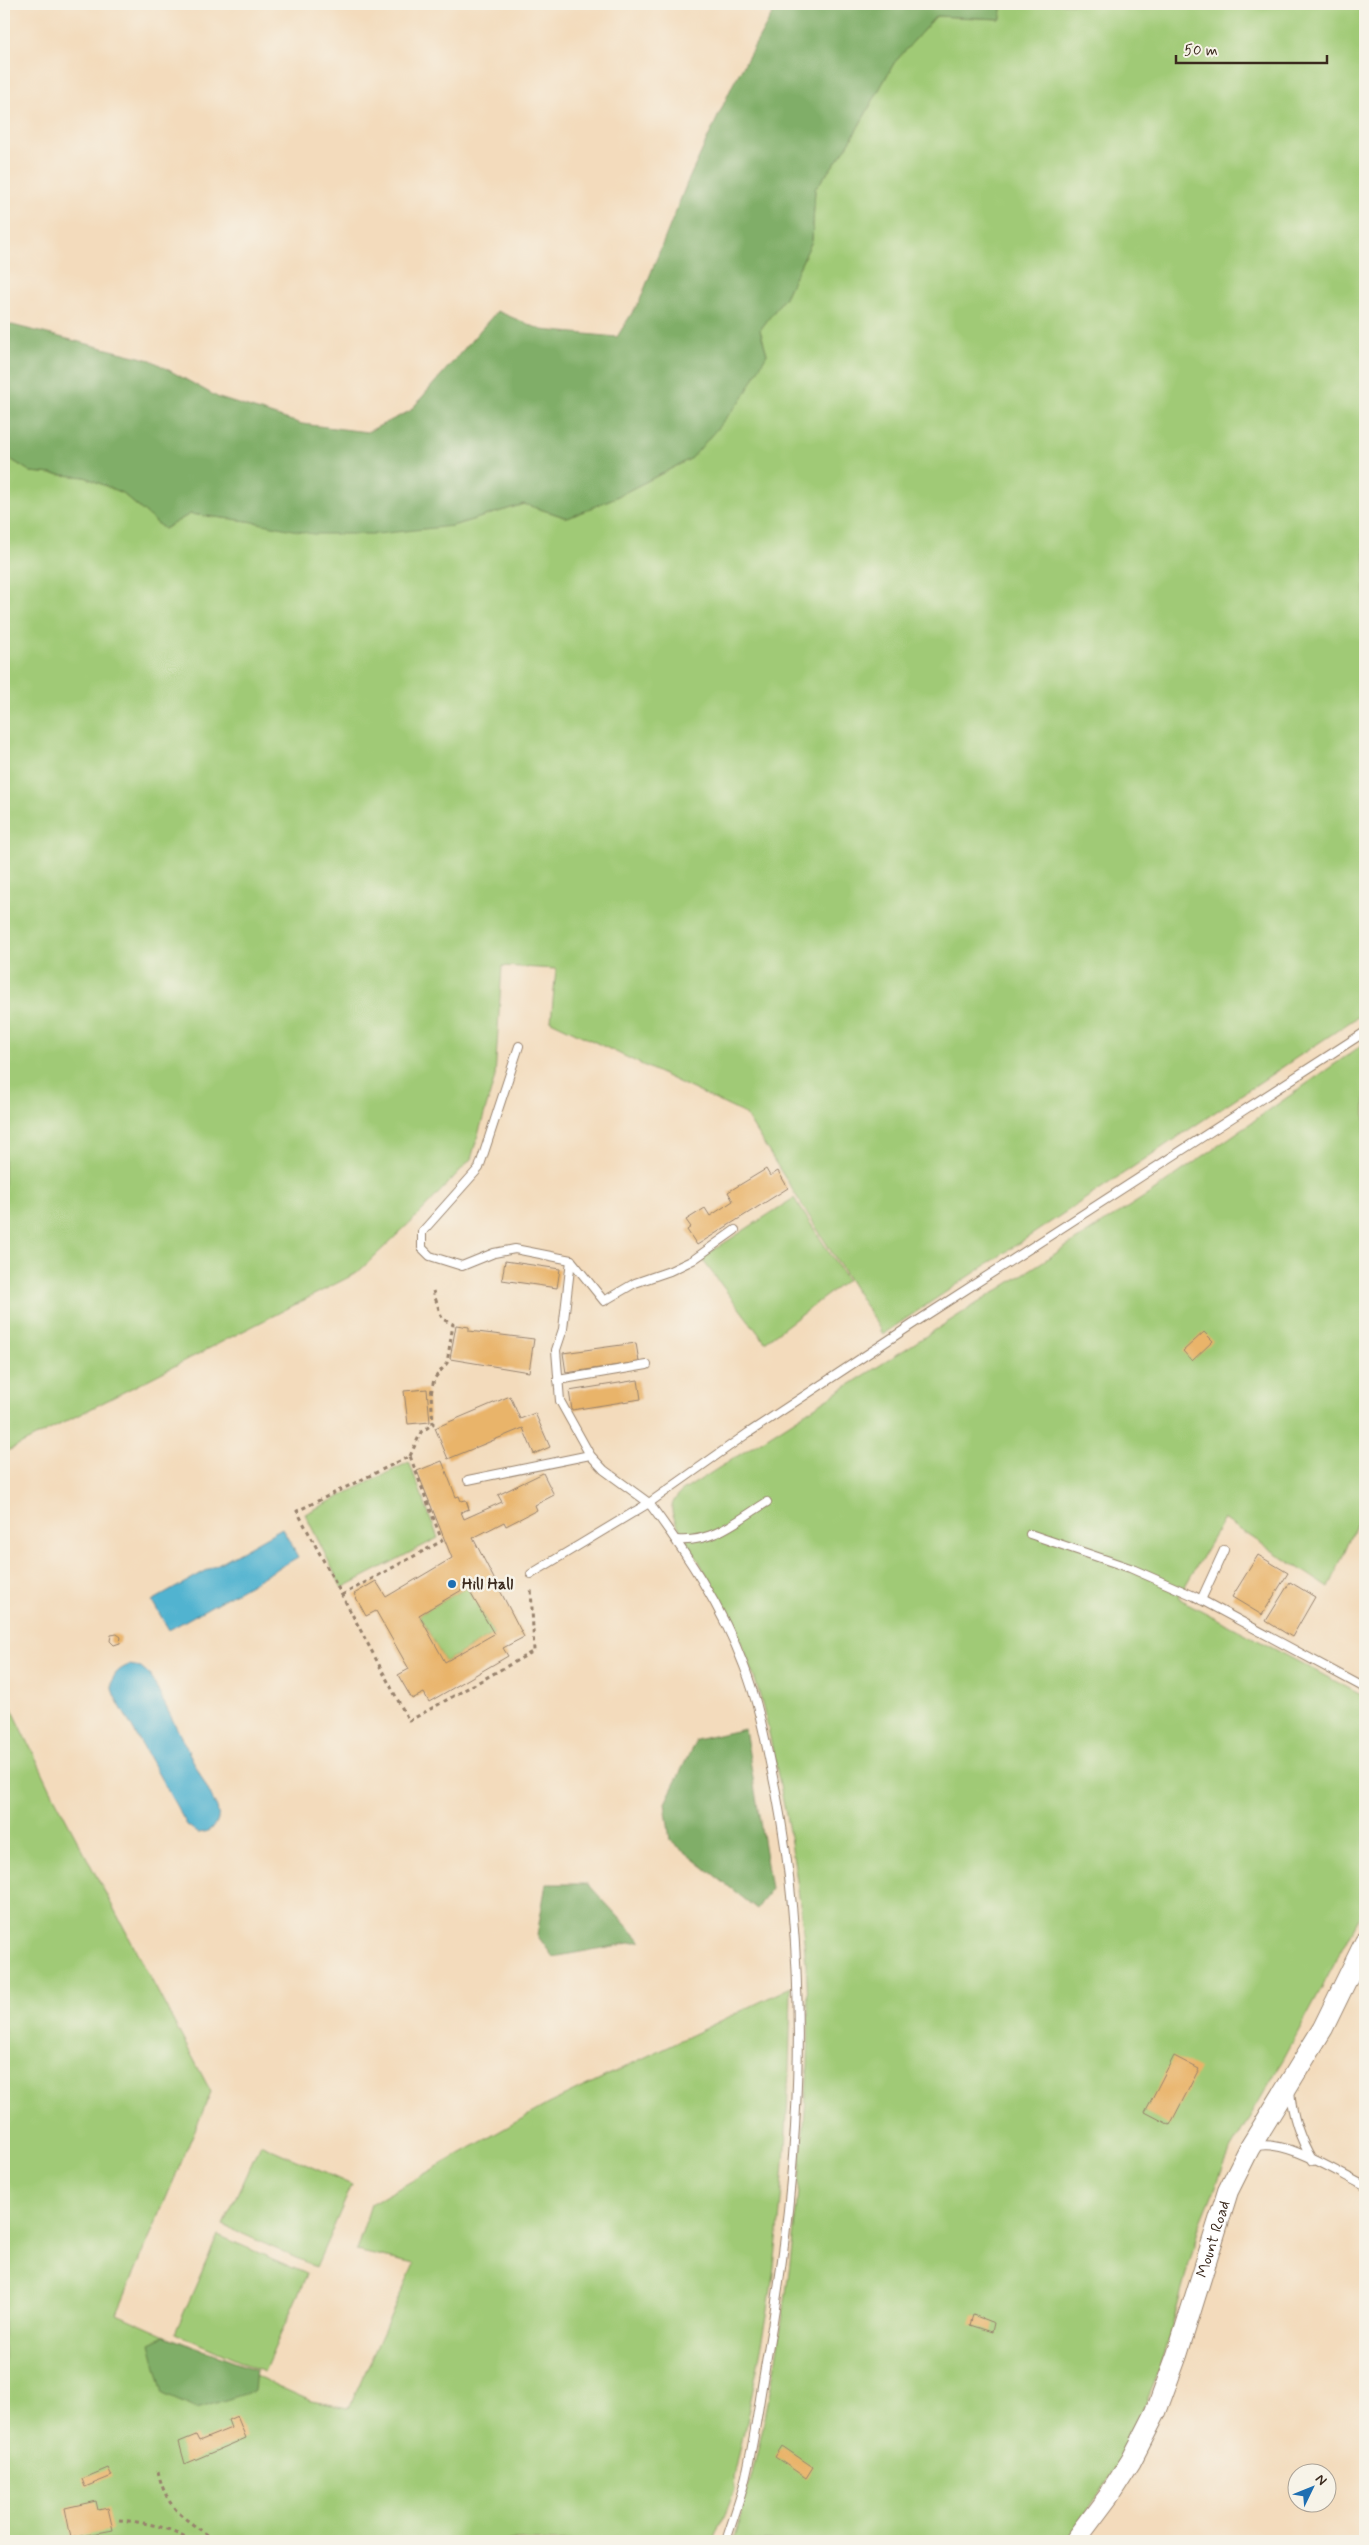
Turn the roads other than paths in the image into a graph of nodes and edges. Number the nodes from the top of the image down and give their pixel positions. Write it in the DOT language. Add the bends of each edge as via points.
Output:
graph roads {
  1 [pos="1365,1032"];
  2 [pos="519,1046"];
  3 [pos="735,1230"];
  4 [pos="571,1260"];
  5 [pos="647,1365"];
  6 [pos="558,1380"];
  7 [pos="590,1455"];
  8 [pos="468,1480"];
  9 [pos="767,1502"];
  10 [pos="649,1503"];
  11 [pos="1030,1534"];
  12 [pos="677,1540"];
  13 [pos="1224,1550"];
  14 [pos="531,1574"];
  15 [pos="1201,1600"];
  16 [pos="1365,1688"];
  17 [pos="1365,1942"];
  18 [pos="1290,2085"];
  19 [pos="1249,2149"];
  20 [pos="1313,2161"];
  21 [pos="1365,2186"];
  22 [pos="726,2541"];
  23 [pos="1075,2541"];
  1 -- 10 [label="lane" via="922,1318"];
  2 -- 4 [label="lane" via="479,1168 422,1232 422,1248 430,1256 462,1266 514,1249"];
  3 -- 4 [label="lane" via="693,1260 635,1283 604,1301"];
  4 -- 6 [label="lane" via="563,1330 556,1350"];
  5 -- 6 [label="lane"];
  6 -- 7 [label="lane" via="560,1402"];
  7 -- 8 [label="lane"];
  7 -- 10 [label="lane" via="604,1470"];
  9 -- 12 [label="lane" via="709,1538 692,1542"];
  10 -- 12 [label="lane"];
  10 -- 14 [label="lane"];
  11 -- 15 [label="lane" via="1130,1568"];
  12 -- 22 [label="lane" via="718,1609 744,1665 762,1722 788,1856 796,1946 799,2063 776,2309 744,2482"];
  13 -- 15 [label="lane"];
  15 -- 16 [label="lane"];
  17 -- 18 [label="street, Mount Road" via="1323,2028"];
  18 -- 19 [label="street, Mount Road"];
  18 -- 20 [label="lane" via="1293,2117 1301,2141"];
  19 -- 20 [label="lane" via="1261,2145 1280,2146"];
  19 -- 23 [label="street, Mount Road" via="1228,2191 1156,2412 1131,2461"];
  20 -- 21 [label="lane"];
}
